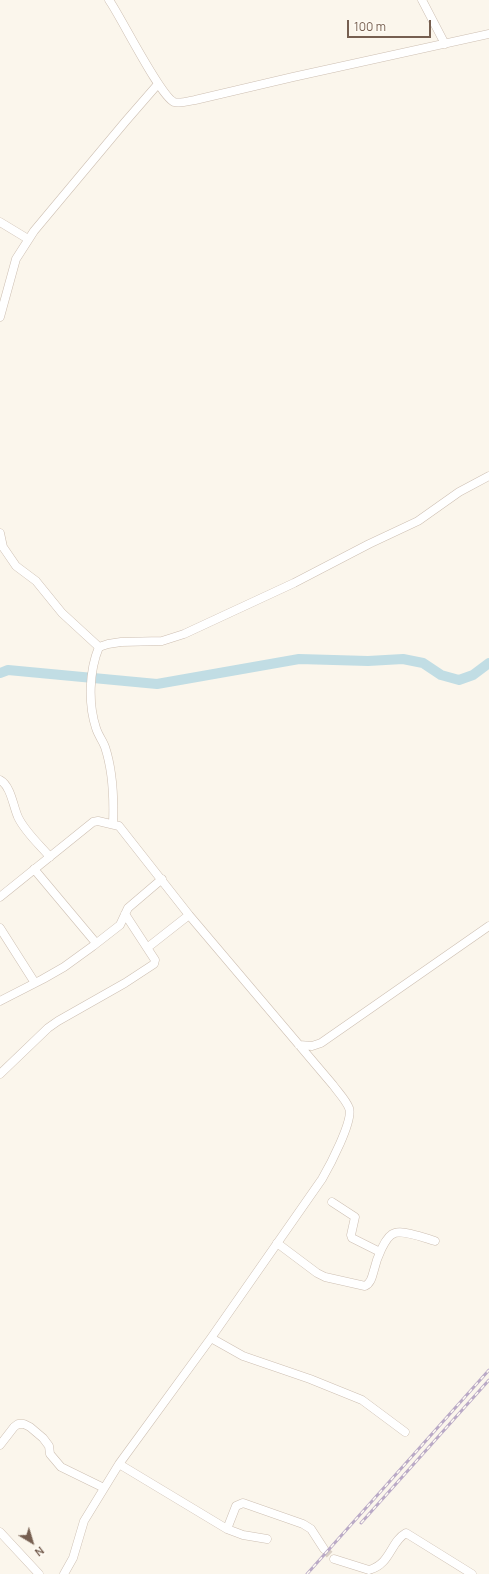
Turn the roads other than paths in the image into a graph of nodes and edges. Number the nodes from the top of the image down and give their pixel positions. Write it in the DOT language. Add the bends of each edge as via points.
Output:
graph roads {
  1 [pos="110,0"];
  2 [pos="422,0"];
  3 [pos="489,34"];
  4 [pos="445,44"];
  5 [pos="158,84"];
  6 [pos="0,222"];
  7 [pos="28,239"];
  8 [pos="0,316"];
  9 [pos="489,476"];
  10 [pos="0,533"];
  11 [pos="99,647"];
  12 [pos="0,780"];
  13 [pos="113,824"];
  14 [pos="50,857"];
  15 [pos="34,869"];
  16 [pos="162,879"];
  17 [pos="0,897"];
  18 [pos="125,914"];
  19 [pos="189,915"];
  20 [pos="489,926"];
  21 [pos="0,928"];
  22 [pos="96,943"];
  23 [pos="146,948"];
  24 [pos="35,983"];
  25 [pos="0,1001"];
  26 [pos="299,1045"];
  27 [pos="0,1074"];
  28 [pos="332,1202"];
  29 [pos="435,1241"];
  30 [pos="277,1243"];
  31 [pos="380,1252"];
  32 [pos="211,1338"];
  33 [pos="405,1432"];
  34 [pos="0,1445"];
  35 [pos="119,1464"];
  36 [pos="104,1488"];
  37 [pos="227,1529"];
  38 [pos="0,1532"];
  39 [pos="267,1539"];
  40 [pos="324,1549"];
  41 [pos="334,1559"];
  42 [pos="39,1574"];
  43 [pos="64,1574"];
  44 [pos="472,1574"];
  1 -- 5 [label="street"];
  2 -- 4 [label="street"];
  3 -- 4 [label="street"];
  4 -- 5 [label="street" via="186,102 173,101"];
  5 -- 7 [label="street"];
  6 -- 7 [label="street"];
  7 -- 8 [label="street" via="16,259"];
  9 -- 11 [label="street" via="459,492 418,521 184,634 162,641 121,642"];
  10 -- 11 [label="street" via="3,546 16,566 36,581 62,613"];
  11 -- 13 [label="street" via="93,665 91,695 93,720 99,738 105,746 114,806"];
  12 -- 14 [label="street" via="8,789 19,818 28,832"];
  13 -- 14 [label="street" via="93,822"];
  13 -- 16 [label="street" via="119,826"];
  14 -- 15 [label="street"];
  15 -- 17 [label="street"];
  15 -- 22 [label="street"];
  16 -- 18 [label="street" via="134,902"];
  16 -- 19 [label="street"];
  18 -- 22 [label="street" via="120,924"];
  18 -- 23 [label="street"];
  19 -- 23 [label="street"];
  19 -- 26 [label="street"];
  20 -- 26 [label="street" via="321,1043 312,1046"];
  21 -- 24 [label="street"];
  22 -- 24 [label="street" via="64,967"];
  23 -- 27 [label="street" via="155,960 153,966 48,1028"];
  24 -- 25 [label="street"];
  26 -- 30 [label="street" via="342,1097 350,1114 329,1168"];
  28 -- 31 [label="street" via="355,1217 352,1238"];
  29 -- 31 [label="street" via="395,1232"];
  30 -- 31 [label="street" via="317,1274 365,1286 370,1281"];
  30 -- 32 [label="street"];
  32 -- 33 [label="street" via="243,1356 362,1400"];
  32 -- 35 [label="street"];
  34 -- 36 [label="street" via="14,1427 24,1424 43,1438 49,1446 50,1454 60,1467"];
  35 -- 36 [label="street"];
  35 -- 37 [label="street"];
  36 -- 43 [label="street" via="84,1521 73,1558"];
  37 -- 39 [label="street"];
  37 -- 40 [label="street" via="236,1506 243,1503 303,1524 311,1529"];
  38 -- 42 [label="street"];
  41 -- 44 [label="street" via="368,1570 373,1569 382,1563 406,1533"];
}
